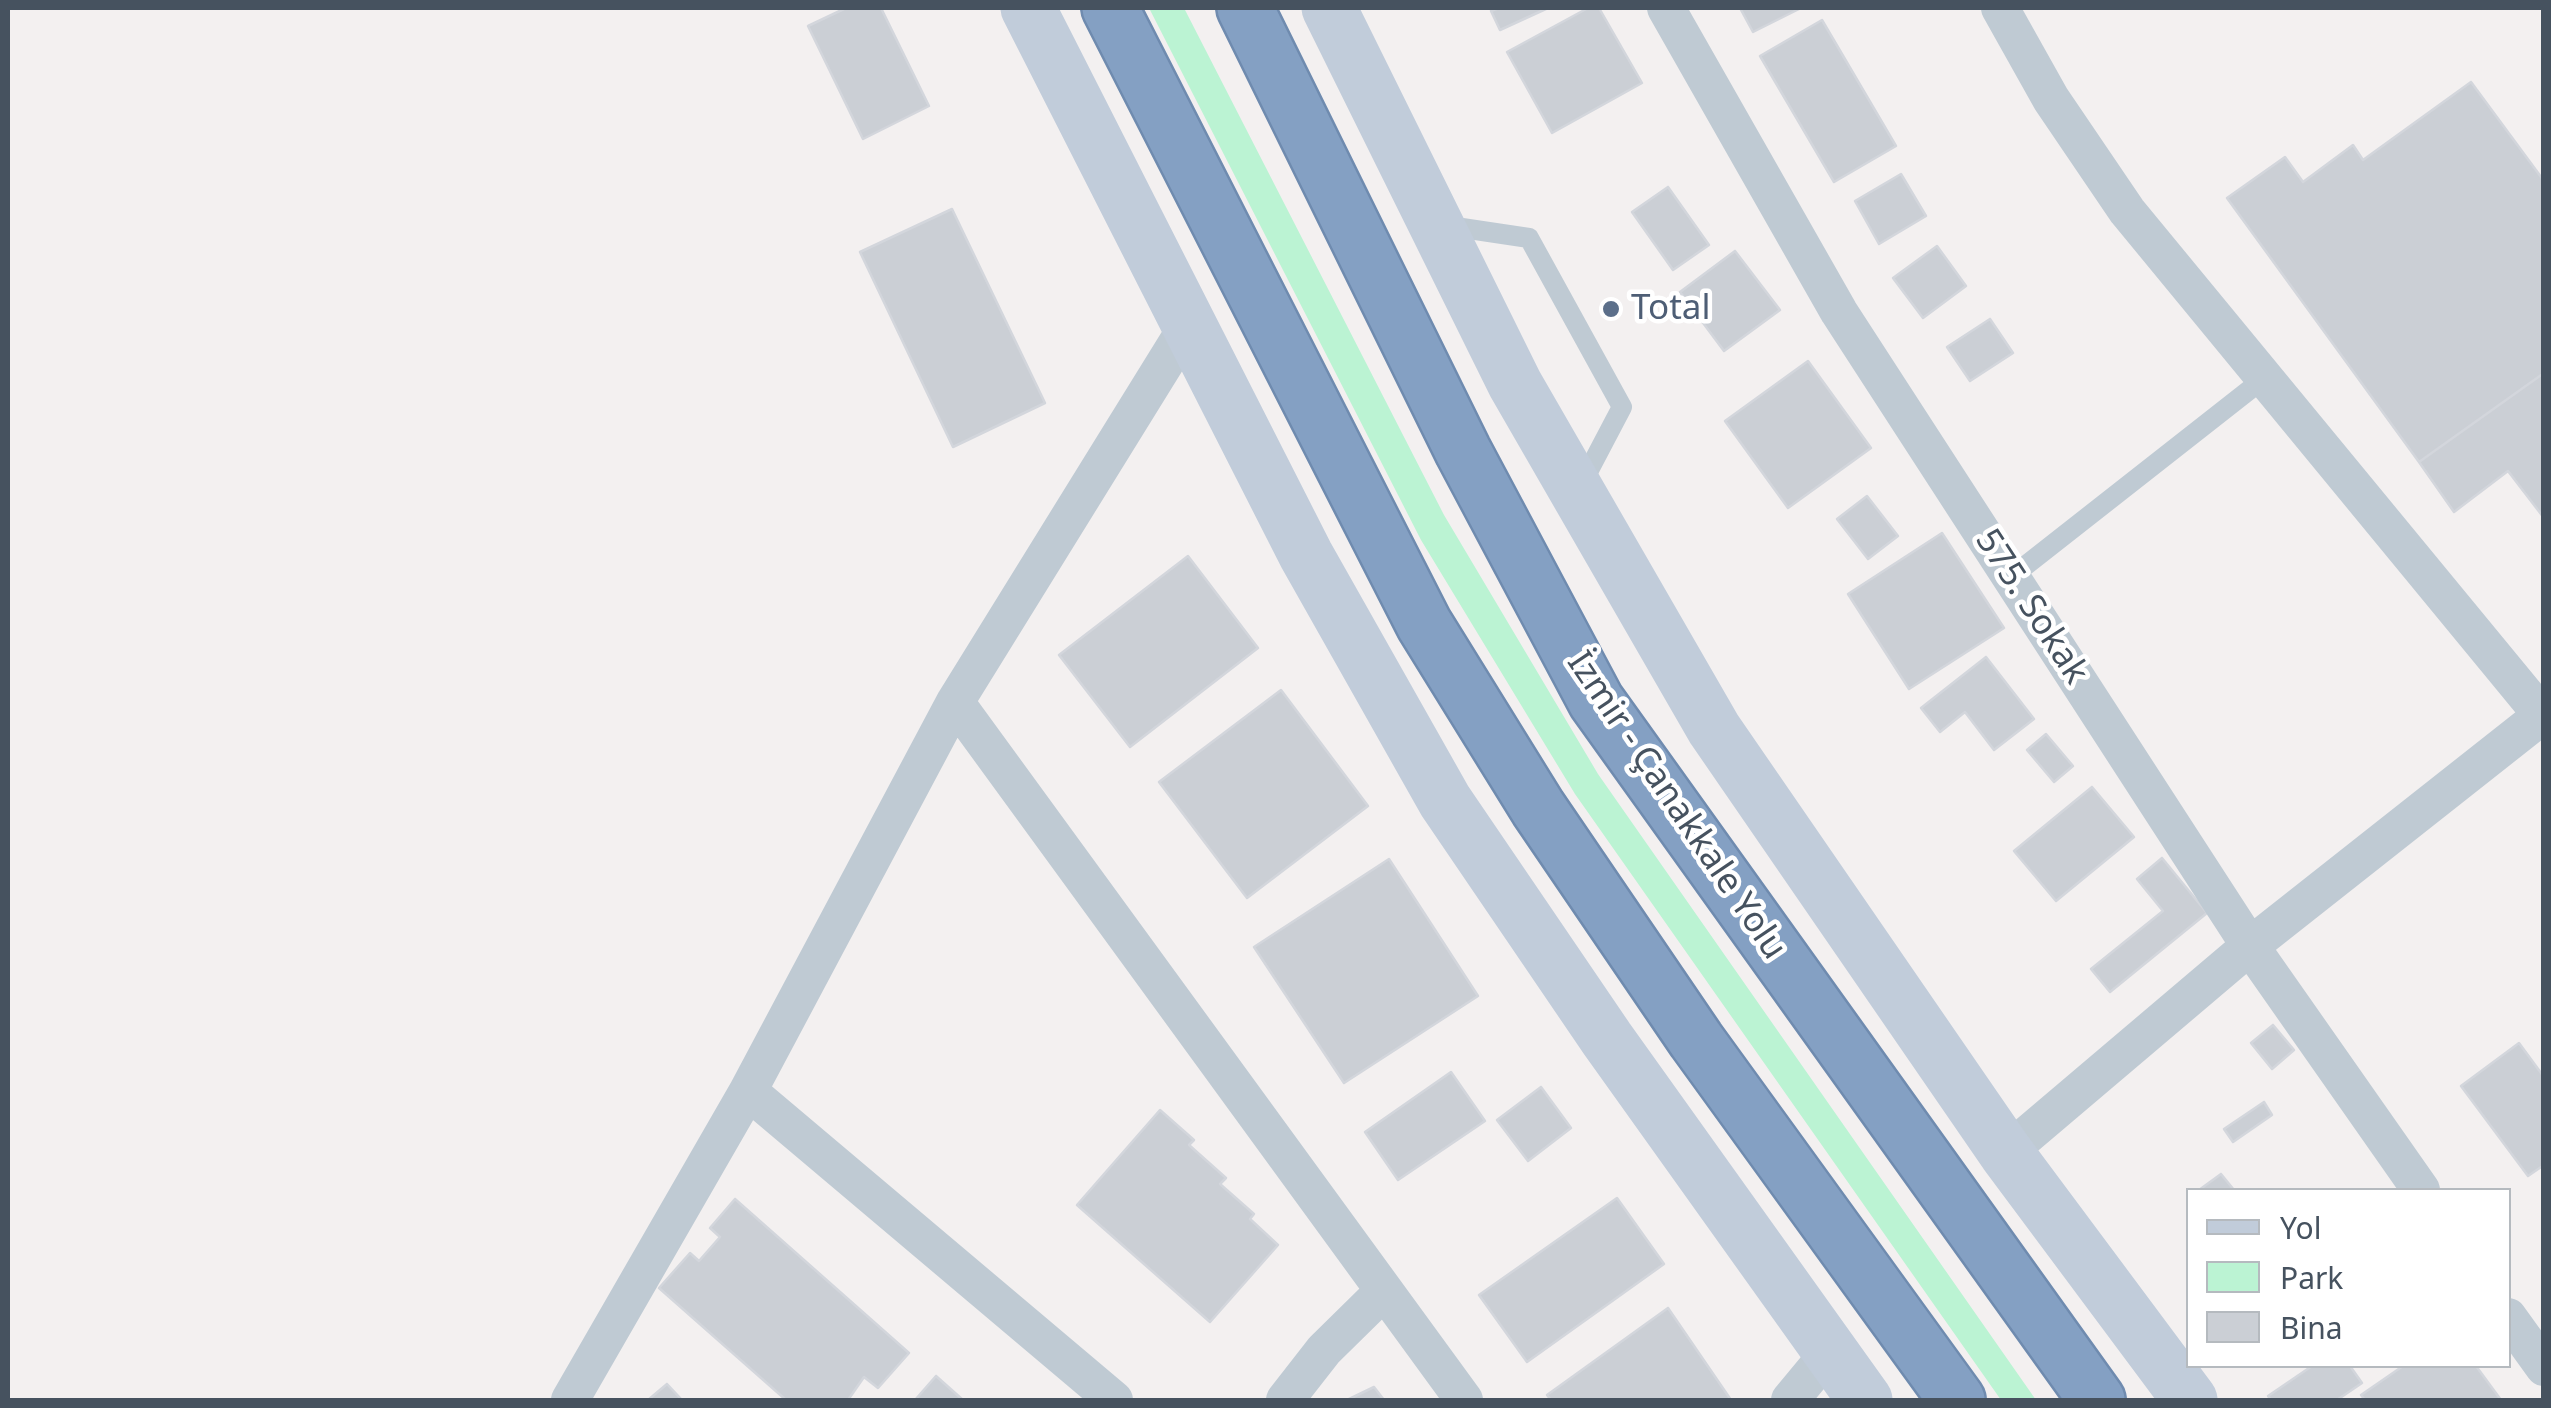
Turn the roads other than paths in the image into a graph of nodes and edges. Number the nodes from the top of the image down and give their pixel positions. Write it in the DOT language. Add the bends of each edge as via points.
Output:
graph roads {
  1 [pos="1028,8"];
  2 [pos="1110,8"];
  3 [pos="1245,8"];
  4 [pos="1329,8"];
  5 [pos="1666,8"];
  6 [pos="2000,8"];
  7 [pos="1436,224"];
  8 [pos="1188,324"];
  9 [pos="2262,380"];
  10 [pos="1579,489"];
  11 [pos="2011,576"];
  12 [pos="955,702"];
  13 [pos="2543,714"];
  14 [pos="2250,946"];
  15 [pos="748,1091"];
  16 [pos="2006,1154"];
  17 [pos="2419,1188"];
  18 [pos="1384,1291"];
  19 [pos="2511,1320"];
  20 [pos="1830,1353"];
  21 [pos="2544,1367"];
  22 [pos="570,1400"];
  23 [pos="1114,1400"];
  24 [pos="1285,1400"];
  25 [pos="1464,1400"];
  26 [pos="1790,1400"];
  27 [pos="1865,1400"];
  28 [pos="1957,1400"];
  29 [pos="2097,1400"];
  30 [pos="2190,1400"];
  1 -- 8 [label="main road"];
  2 -- 28 [label="highway" via="1424,624 1664,994"];
  3 -- 29 [label="highway, İzmir - Çanakkale Yolu" via="1463,451 1596,701"];
  4 -- 7 [label="main road"];
  5 -- 11 [label="street, 575. Sokak" via="1839,312"];
  6 -- 9 [label="street" via="2050,99 2126,211"];
  7 -- 10 [label="main road" via="1515,384"];
  7 -- 10 [label="lane" via="1530,238 1622,407"];
  8 -- 12 [label="street"];
  8 -- 20 [label="main road" via="1306,555 1445,801"];
  9 -- 11 [label="lane"];
  9 -- 13 [label="street"];
  10 -- 16 [label="main road" via="1714,730"];
  11 -- 14 [label="street, 575. Sokak"];
  12 -- 15 [label="street"];
  12 -- 18 [label="street"];
  13 -- 14 [label="street"];
  14 -- 16 [label="street"];
  14 -- 17 [label="street, 575. Sokak"];
  15 -- 22 [label="street"];
  15 -- 23 [label="street"];
  16 -- 30 [label="main road"];
  18 -- 24 [label="street"];
  18 -- 25 [label="street"];
  19 -- 21 [label="street"];
  20 -- 26 [label="street"];
  20 -- 27 [label="main road"];
}
